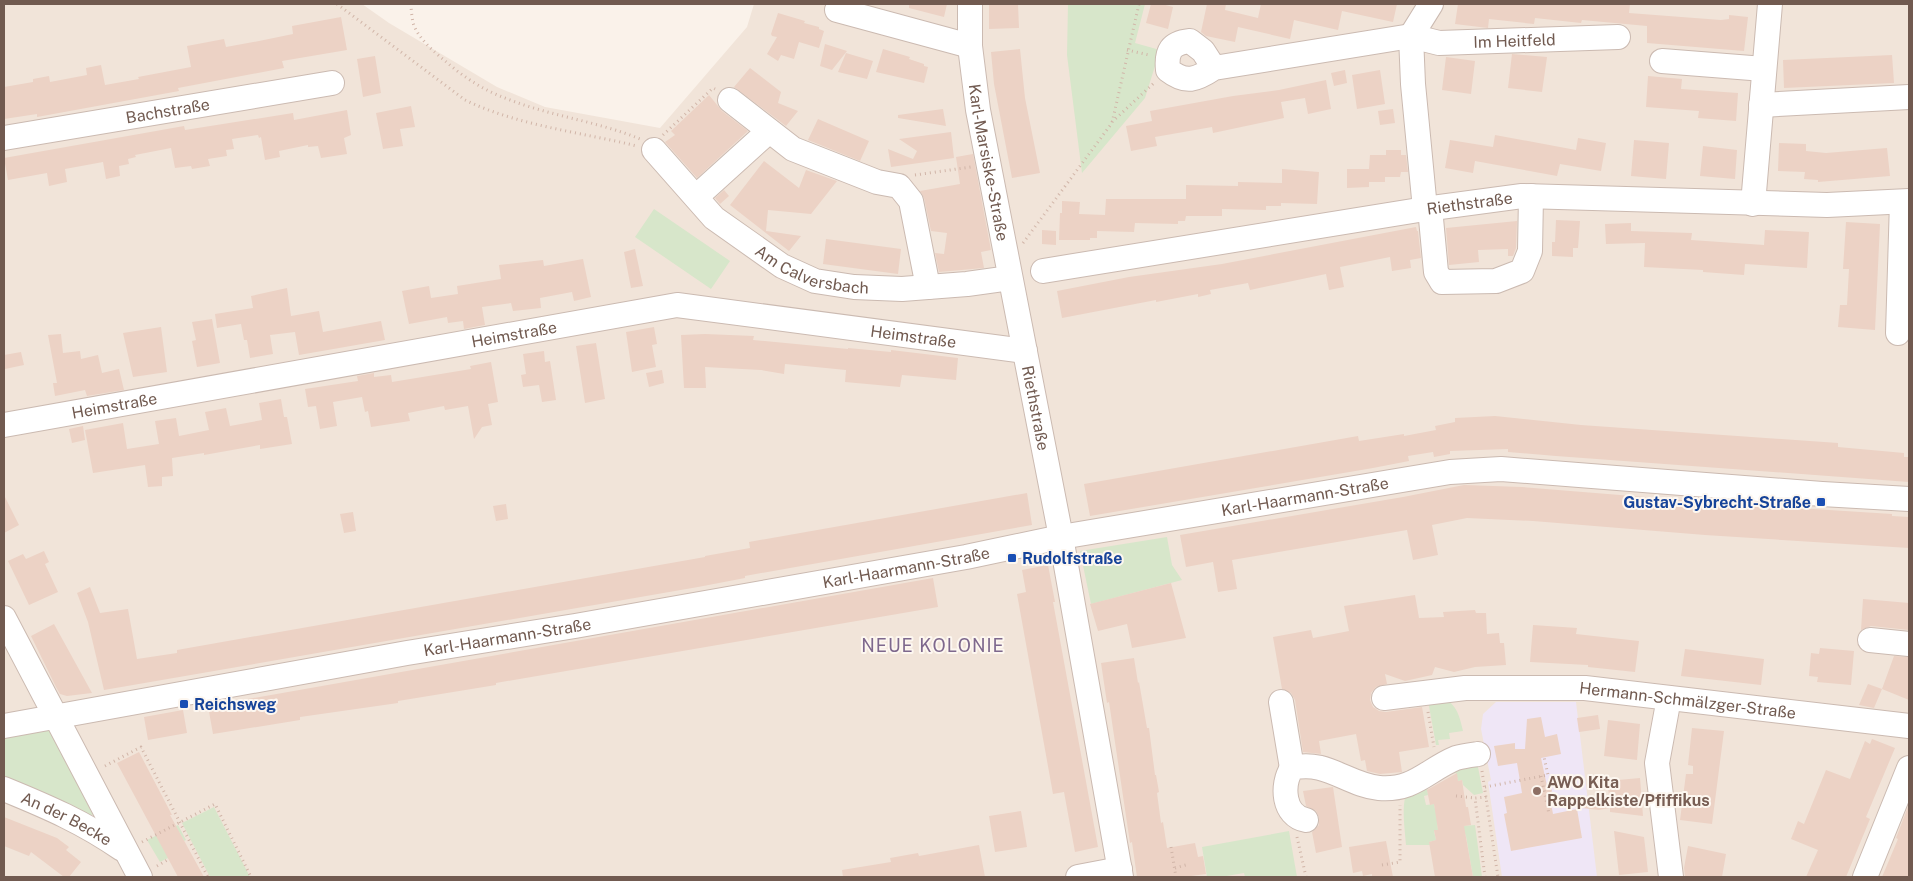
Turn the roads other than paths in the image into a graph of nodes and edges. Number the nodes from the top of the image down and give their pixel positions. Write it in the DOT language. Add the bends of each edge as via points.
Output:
graph roads {
  1 [pos="970,4"];
  2 [pos="1431,4"];
  3 [pos="1770,4"];
  4 [pos="837,10"];
  5 [pos="1411,36"];
  6 [pos="1618,38"];
  7 [pos="970,46"];
  8 [pos="1662,61"];
  9 [pos="1214,68"];
  10 [pos="1764,69"];
  11 [pos="332,83"];
  12 [pos="1909,97"];
  13 [pos="730,100"];
  14 [pos="1761,105"];
  15 [pos="769,131"];
  16 [pos="4,138"];
  17 [pos="654,150"];
  18 [pos="1531,196"];
  19 [pos="696,197"];
  20 [pos="1906,202"];
  21 [pos="1753,204"];
  22 [pos="1428,208"];
  23 [pos="1008,271"];
  24 [pos="1043,272"];
  25 [pos="928,287"];
  26 [pos="1898,333"];
  27 [pos="1025,351"];
  28 [pos="4,425"];
  29 [pos="1909,499"];
  30 [pos="1061,537"];
  31 [pos="4,618"];
  32 [pos="1870,640"];
  33 [pos="1909,644"];
  34 [pos="1384,698"];
  35 [pos="1668,698"];
  36 [pos="1281,702"];
  37 [pos="56,716"];
  38 [pos="4,726"];
  39 [pos="1909,726"];
  40 [pos="1478,754"];
  41 [pos="1292,768"];
  42 [pos="1909,768"];
  43 [pos="4,789"];
  44 [pos="1299,816"];
  45 [pos="126,851"];
  46 [pos="149,872"];
  47 [pos="1121,873"];
  48 [pos="1078,877"];
  49 [pos="1671,877"];
  50 [pos="1865,877"];
  1 -- 7 [label="street, Karl-Marsiske-Straße"];
  2 -- 5 [label="street"];
  3 -- 10 [label="street"];
  4 -- 7 [label="street"];
  5 -- 6 [label="street, Im Heitfeld" via="1439,43"];
  5 -- 9 [label="street, Im Heitfeld"];
  5 -- 22 [label="street" via="1413,84"];
  7 -- 23 [label="street, Karl-Marsiske-Straße" via="978,110"];
  8 -- 10 [label="street"];
  9 -- 9 [label="street, Im Heitfeld" via="1203,75 1179,78 1168,70 1169,52 1179,42 1190,41 1203,51"];
  10 -- 14 [label="street"];
  11 -- 16 [label="street, Bachstraße"];
  12 -- 14 [label="street"];
  13 -- 15 [label="street"];
  14 -- 21 [label="street"];
  15 -- 19 [label="street"];
  15 -- 25 [label="street" via="793,149 877,182 899,186 911,201"];
  17 -- 19 [label="street, Am Calversbach"];
  18 -- 21 [label="street, Riethstraße"];
  18 -- 22 [label="street, Riethstraße"];
  18 -- 22 [label="street" via="1530,251 1522,271 1496,282 1442,282 1436,272"];
  19 -- 25 [label="street, Am Calversbach" via="714,218 782,266 815,281 854,287"];
  20 -- 21 [label="street, Riethstraße"];
  20 -- 26 [label="street, Riethstraße"];
  22 -- 24 [label="street, Riethstraße"];
  23 -- 25 [label="street, Am Calversbach" via="967,284"];
  23 -- 27 [label="street, Riethstraße"];
  27 -- 28 [label="street, Heimstraße" via="677,305"];
  27 -- 30 [label="street, Riethstraße"];
  29 -- 30 [label="street, Karl-Haarmann-Straße" via="1478,470"];
  30 -- 37 [label="street, Karl-Haarmann-Straße" via="966,557"];
  30 -- 47 [label="street"];
  31 -- 37 [label="street"];
  32 -- 33 [label="street"];
  34 -- 35 [label="street, Hermann-Schmälzger-Straße" via="1465,688 1585,688"];
  35 -- 39 [label="street, Hermann-Schmälzger-Straße"];
  35 -- 49 [label="street" via="1657,763"];
  36 -- 41 [label="street"];
  37 -- 38 [label="street"];
  37 -- 45 [label="street"];
  40 -- 41 [label="street" via="1457,758 1404,787 1362,785 1320,767 1304,764"];
  41 -- 44 [label="street" via="1288,775 1286,799"];
  42 -- 50 [label="street"];
  43 -- 45 [label="street, An der Becke" via="86,825"];
  45 -- 46 [label="street"];
  47 -- 48 [label="street"];
}
